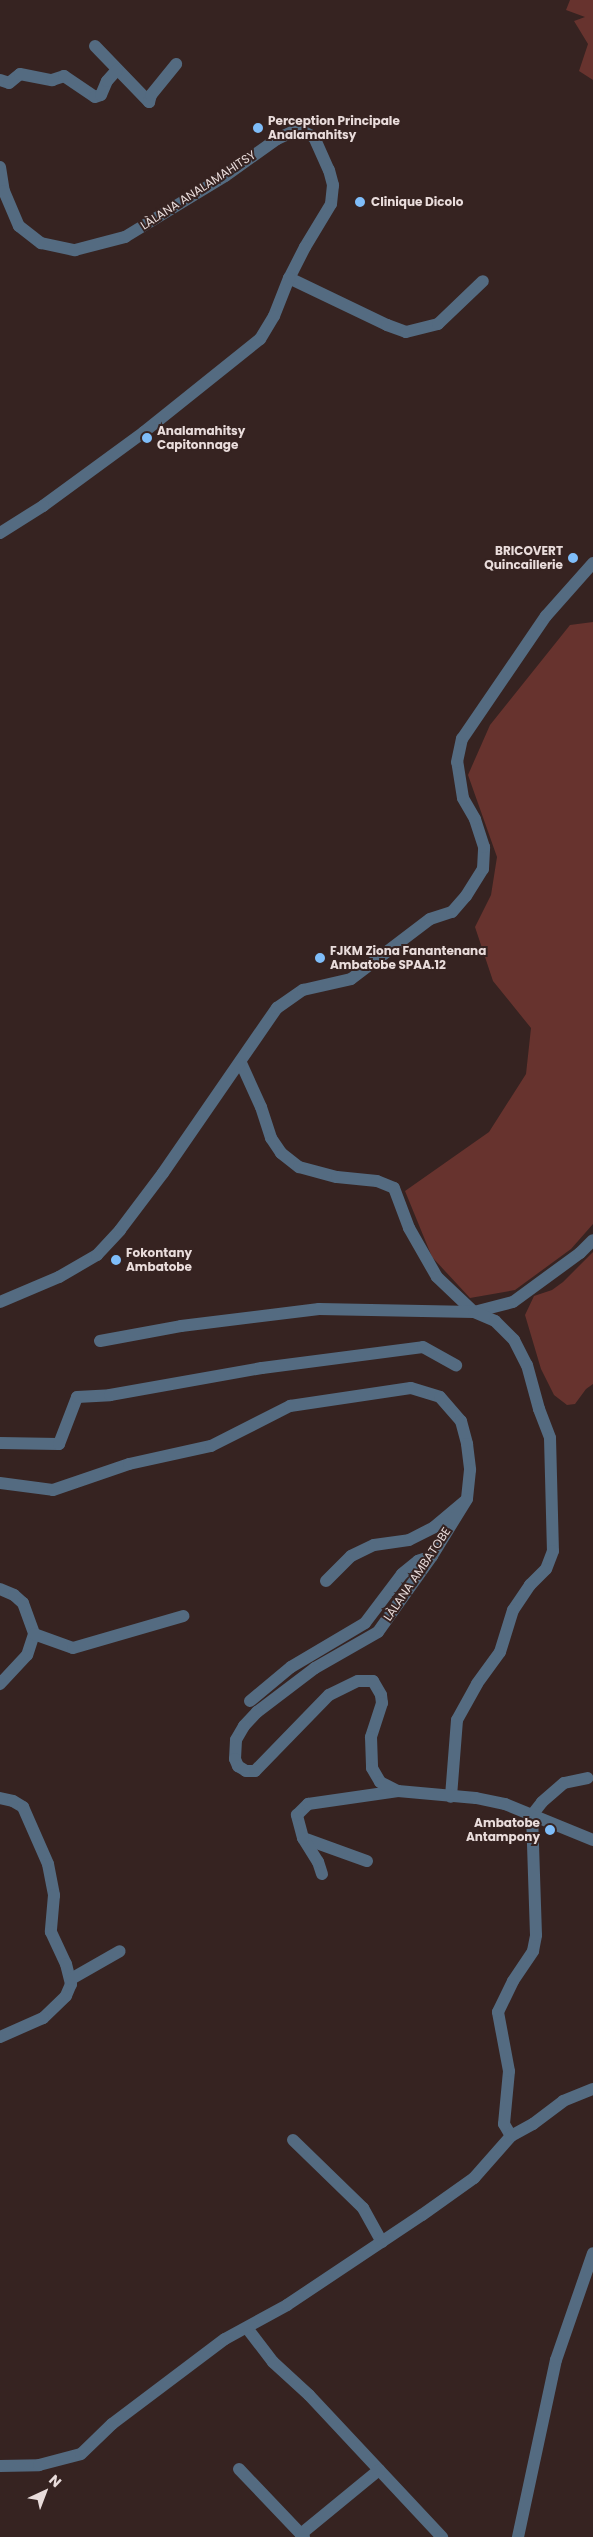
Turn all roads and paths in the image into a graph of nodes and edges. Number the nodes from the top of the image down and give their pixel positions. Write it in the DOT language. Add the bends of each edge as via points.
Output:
graph roads {
  1 [pos="94,46"];
  2 [pos="176,64"];
  3 [pos="117,70"];
  4 [pos="0,80"];
  5 [pos="0,167"];
  6 [pos="289,278"];
  7 [pos="483,281"];
  8 [pos="0,533"];
  9 [pos="593,563"];
  10 [pos="241,1063"];
  11 [pos="593,1240"];
  12 [pos="0,1302"];
  13 [pos="474,1312"];
  14 [pos="100,1341"];
  15 [pos="456,1365"];
  16 [pos="0,1443"];
  17 [pos="0,1483"];
  18 [pos="467,1499"];
  19 [pos="432,1556"];
  20 [pos="326,1580"];
  21 [pos="0,1589"];
  22 [pos="182,1616"];
  23 [pos="34,1634"];
  24 [pos="0,1684"];
  25 [pos="250,1701"];
  26 [pos="587,1778"];
  27 [pos="398,1791"];
  28 [pos="452,1797"];
  29 [pos="0,1798"];
  30 [pos="532,1815"];
  31 [pos="304,1838"];
  32 [pos="593,1840"];
  33 [pos="367,1861"];
  34 [pos="322,1874"];
  35 [pos="120,1951"];
  36 [pos="71,1979"];
  37 [pos="0,2038"];
  38 [pos="593,2089"];
  39 [pos="511,2136"];
  40 [pos="293,2140"];
  41 [pos="382,2242"];
  42 [pos="593,2253"];
  43 [pos="247,2328"];
  44 [pos="0,2466"];
  45 [pos="239,2469"];
  46 [pos="379,2470"];
  47 [pos="303,2535"];
  48 [pos="442,2537"];
  49 [pos="518,2537"];
  1 -- 3 [label="street"];
  2 -- 3 [label="street" via="151,95 150,102"];
  3 -- 4 [label="street" via="101,95 95,97 64,76 52,80 20,74 9,83"];
  5 -- 6 [label="street, LÀLANA ANALAMAHITSY" via="4,191 19,226 41,243 75,250 125,237 225,176 277,139 298,129 314,137 330,170 333,185 331,204"];
  6 -- 7 [label="street" via="406,332 438,324"];
  6 -- 8 [label="street, LÀLANA ANALAMAHITSY" via="274,316 260,339 144,432 43,506"];
  9 -- 10 [label="street" via="546,616 462,740 457,762 463,798 475,819 484,846 483,869 466,896 452,912 430,919 351,979 303,990 277,1008"];
  10 -- 12 [label="street" via="136,1208 96,1255 59,1277"];
  10 -- 13 [label="street" via="271,1138 281,1153 299,1167 337,1177 377,1181 394,1188 409,1228 437,1277"];
  11 -- 13 [label="street" via="514,1302"];
  13 -- 14 [label="street" via="319,1309 181,1326"];
  13 -- 28 [label="street" via="495,1321 514,1340 527,1364 550,1438 554,1536 550,1561 513,1610 500,1652 457,1720"];
  15 -- 16 [label="street" via="422,1347 262,1368 77,1398 59,1444"];
  17 -- 18 [label="street, LÀLANA AMBATOBE" via="53,1490 129,1464 211,1446 290,1406 411,1388 440,1397 461,1422 470,1470"];
  18 -- 19 [label="street, LÀLANA AMBATOBE"];
  18 -- 20 [label="street" via="434,1527 409,1540 374,1545 351,1556"];
  19 -- 25 [label="street" via="418,1561 402,1574 365,1623 291,1667"];
  19 -- 27 [label="street, LÀLANA AMBATOBE" via="378,1632 315,1668 257,1712 236,1740 238,1766 246,1771 255,1771 329,1695 358,1681 373,1681 382,1695 382,1703 372,1737 372,1768 380,1782"];
  21 -- 23 [label="street" via="23,1603"];
  22 -- 23 [label="street" via="73,1648"];
  23 -- 24 [label="street" via="27,1655"];
  26 -- 30 [label="street" via="564,1783"];
  27 -- 28 [label="street, LÀLANA AMBATOBE"];
  27 -- 31 [label="street" via="308,1804 297,1815"];
  28 -- 30 [label="street, LÀLANA AMBATOBE" via="505,1804"];
  29 -- 36 [label="street" via="23,1807 48,1864 54,1895 51,1932"];
  30 -- 32 [label="street, LÀLANA AMBATOBE"];
  30 -- 39 [label="street" via="534,1951 513,1981 498,2012 509,2071 504,2124"];
  31 -- 33 [label="street"];
  31 -- 34 [label="street"];
  35 -- 36 [label="street"];
  36 -- 37 [label="street" via="70,1991 43,2018"];
  38 -- 39 [label="street" via="563,2101"];
  39 -- 41 [label="street" via="474,2178"];
  40 -- 41 [label="street" via="363,2208"];
  41 -- 43 [label="street"];
  42 -- 49 [label="street" via="556,2360"];
  43 -- 44 [label="street" via="225,2338 177,2374 112,2424 81,2454 39,2465"];
  43 -- 46 [label="street" via="273,2362"];
  45 -- 47 [label="street"];
  46 -- 47 [label="street"];
  46 -- 48 [label="street"];
}
